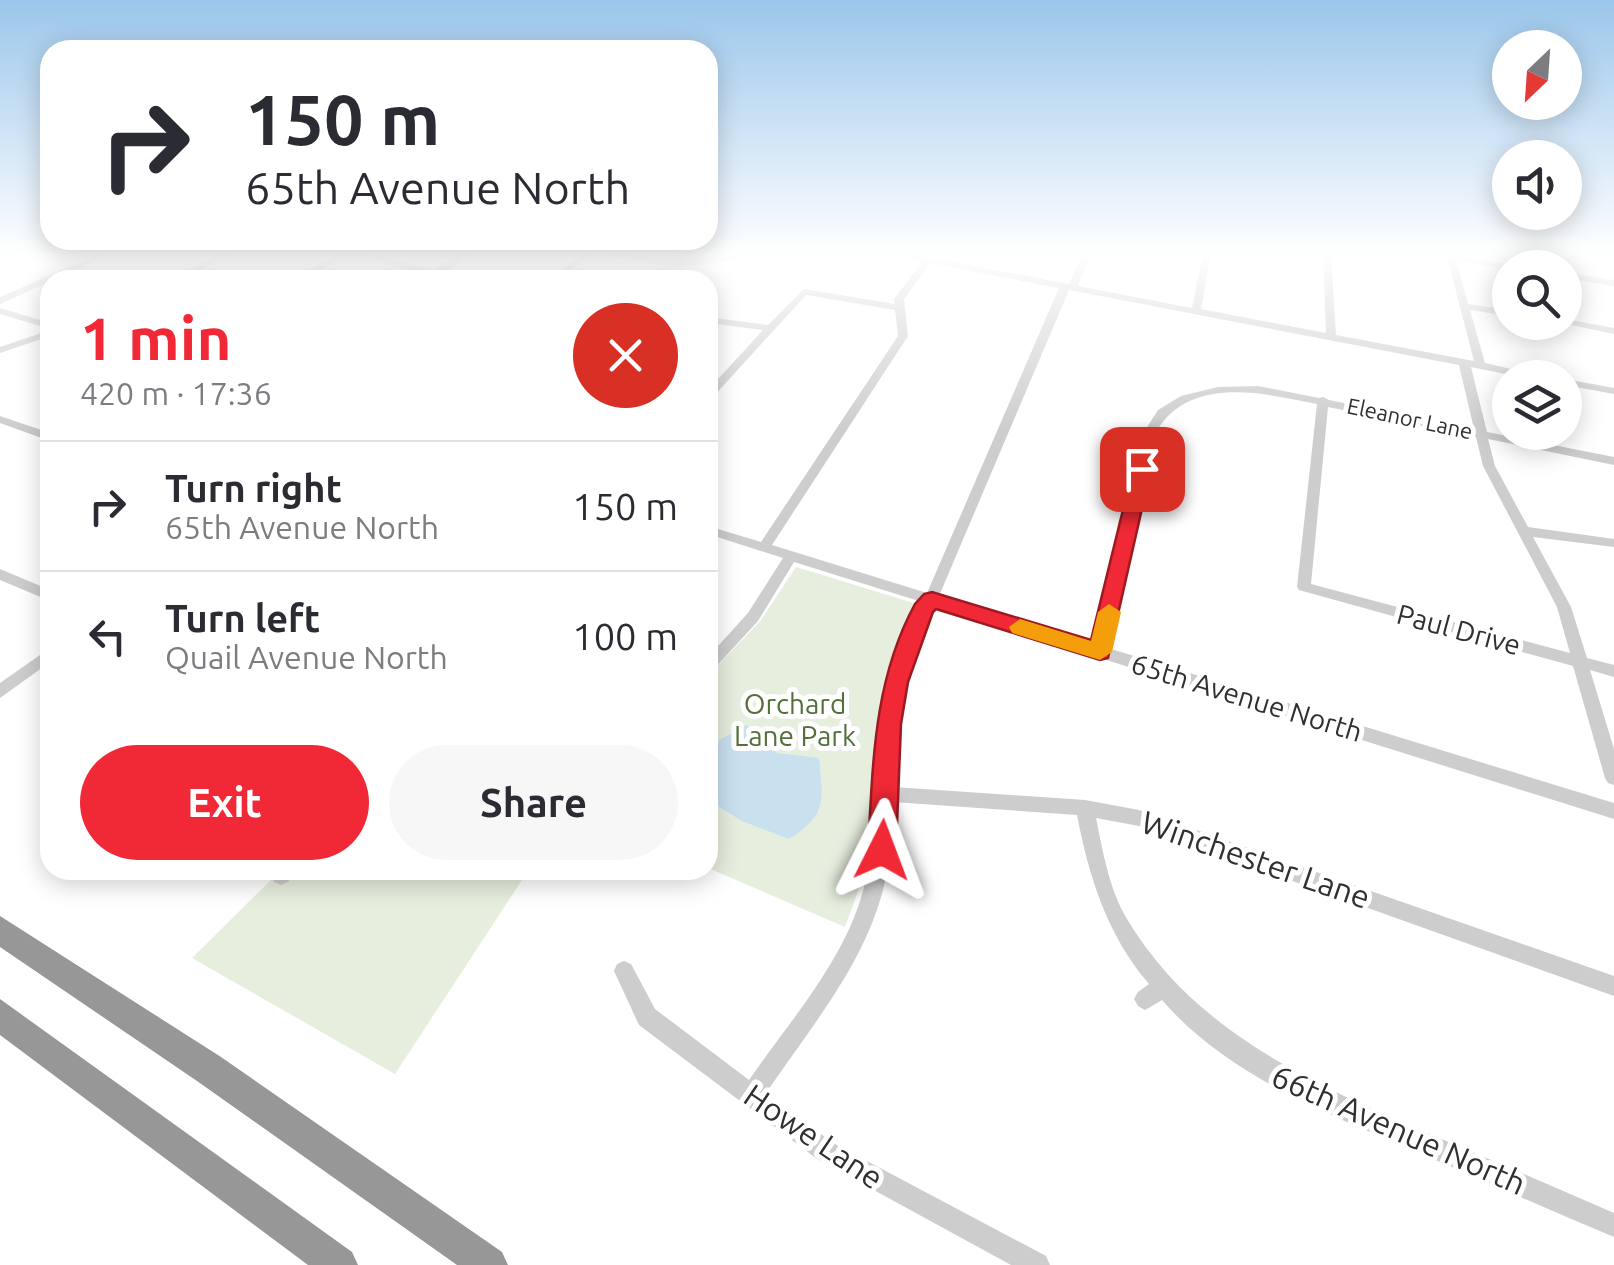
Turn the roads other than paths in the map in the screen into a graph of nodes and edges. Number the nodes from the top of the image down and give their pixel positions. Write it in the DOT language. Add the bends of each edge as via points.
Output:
graph roads {
  1 [pos="3,312"];
  2 [pos="784,312"];
  3 [pos="900,312"];
  4 [pos="1058,312"];
  5 [pos="1201,312"];
  6 [pos="1330,312"];
  7 [pos="1467,312"];
  8 [pos="718,321"];
  9 [pos="1582,325"];
  10 [pos="40,326"];
  11 [pos="768,328"];
  12 [pos="1614,331"];
  13 [pos="40,334"];
  14 [pos="1331,337"];
  15 [pos="0,350"];
  16 [pos="1472,364"];
  17 [pos="1492,368"];
  18 [pos="1188,384"];
  19 [pos="718,385"];
  20 [pos="1582,385"];
  21 [pos="1614,391"];
  22 [pos="1200,393"];
  23 [pos="1323,400"];
  24 [pos="0,419"];
  25 [pos="1480,432"];
  26 [pos="40,434"];
  27 [pos="1614,461"];
  28 [pos="1524,531"];
  29 [pos="718,533"];
  30 [pos="1614,543"];
  31 [pos="764,547"];
  32 [pos="792,556"];
  33 [pos="0,574"];
  34 [pos="40,592"];
  35 [pos="932,600"];
  36 [pos="1100,652"];
  37 [pos="718,655"];
  38 [pos="40,662"];
  39 [pos="1582,662"];
  40 [pos="1614,671"];
  41 [pos="0,692"];
  42 [pos="1614,778"];
  43 [pos="884,794"];
  44 [pos="1086,808"];
  45 [pos="1614,810"];
  46 [pos="0,930"];
  47 [pos="624,971"];
  48 [pos="1614,986"];
  49 [pos="0,1015"];
  50 [pos="0,1024"];
  51 [pos="751,1096"];
  52 [pos="149,1123"];
  53 [pos="1614,1225"];
  54 [pos="339,1265"];
  55 [pos="489,1265"];
  56 [pos="1037,1265"];
  1 -- 10 [label="street"];
  2 -- 11 [label="street"];
  3 -- 31 [label="street" via="903,336"];
  4 -- 35 [label="street"];
  5 -- 14 [label="street"];
  6 -- 14 [label="street"];
  7 -- 16 [label="street"];
  8 -- 11 [label="street"];
  9 -- 12 [label="street"];
  11 -- 19 [label="street"];
  13 -- 15 [label="street"];
  14 -- 16 [label="street"];
  16 -- 17 [label="street"];
  16 -- 25 [label="street"];
  18 -- 22 [label="street"];
  20 -- 21 [label="street"];
  22 -- 23 [label="street, Eleanor Lane" via="1258,390"];
  22 -- 36 [label="street" via="1162,412 1150,432"];
  23 -- 25 [label="street, Eleanor Lane"];
  23 -- 39 [label="street, Paul Drive" via="1304,587"];
  24 -- 26 [label="street"];
  25 -- 27 [label="street, Eleanor Lane"];
  25 -- 28 [label="street" via="1488,466"];
  28 -- 30 [label="street"];
  28 -- 39 [label="street" via="1564,607"];
  29 -- 31 [label="street, 65th Avenue North"];
  31 -- 32 [label="street, 65th Avenue North"];
  32 -- 35 [label="street, 65th Avenue North"];
  32 -- 37 [label="street" via="753,617"];
  33 -- 34 [label="street"];
  35 -- 36 [label="street, 65th Avenue North"];
  35 -- 43 [label="street" via="896,682"];
  36 -- 45 [label="street, 65th Avenue North"];
  38 -- 41 [label="street"];
  39 -- 40 [label="street, Paul Drive"];
  39 -- 42 [label="street"];
  43 -- 44 [label="street, Winchester Lane"];
  43 -- 51 [label="street" via="882,850 855,934"];
  44 -- 48 [label="street, Winchester Lane" via="1176,828"];
  44 -- 53 [label="street, 66th Avenue North" via="1103,886 1154,993 1272,1074"];
  46 -- 55 [label="highway"];
  47 -- 51 [label="street, Howe Lane" via="646,1018"];
  49 -- 52 [label="highway"];
  50 -- 52 [label="highway"];
  51 -- 56 [label="street, Howe Lane" via="824,1151"];
  52 -- 54 [label="highway"];
}
